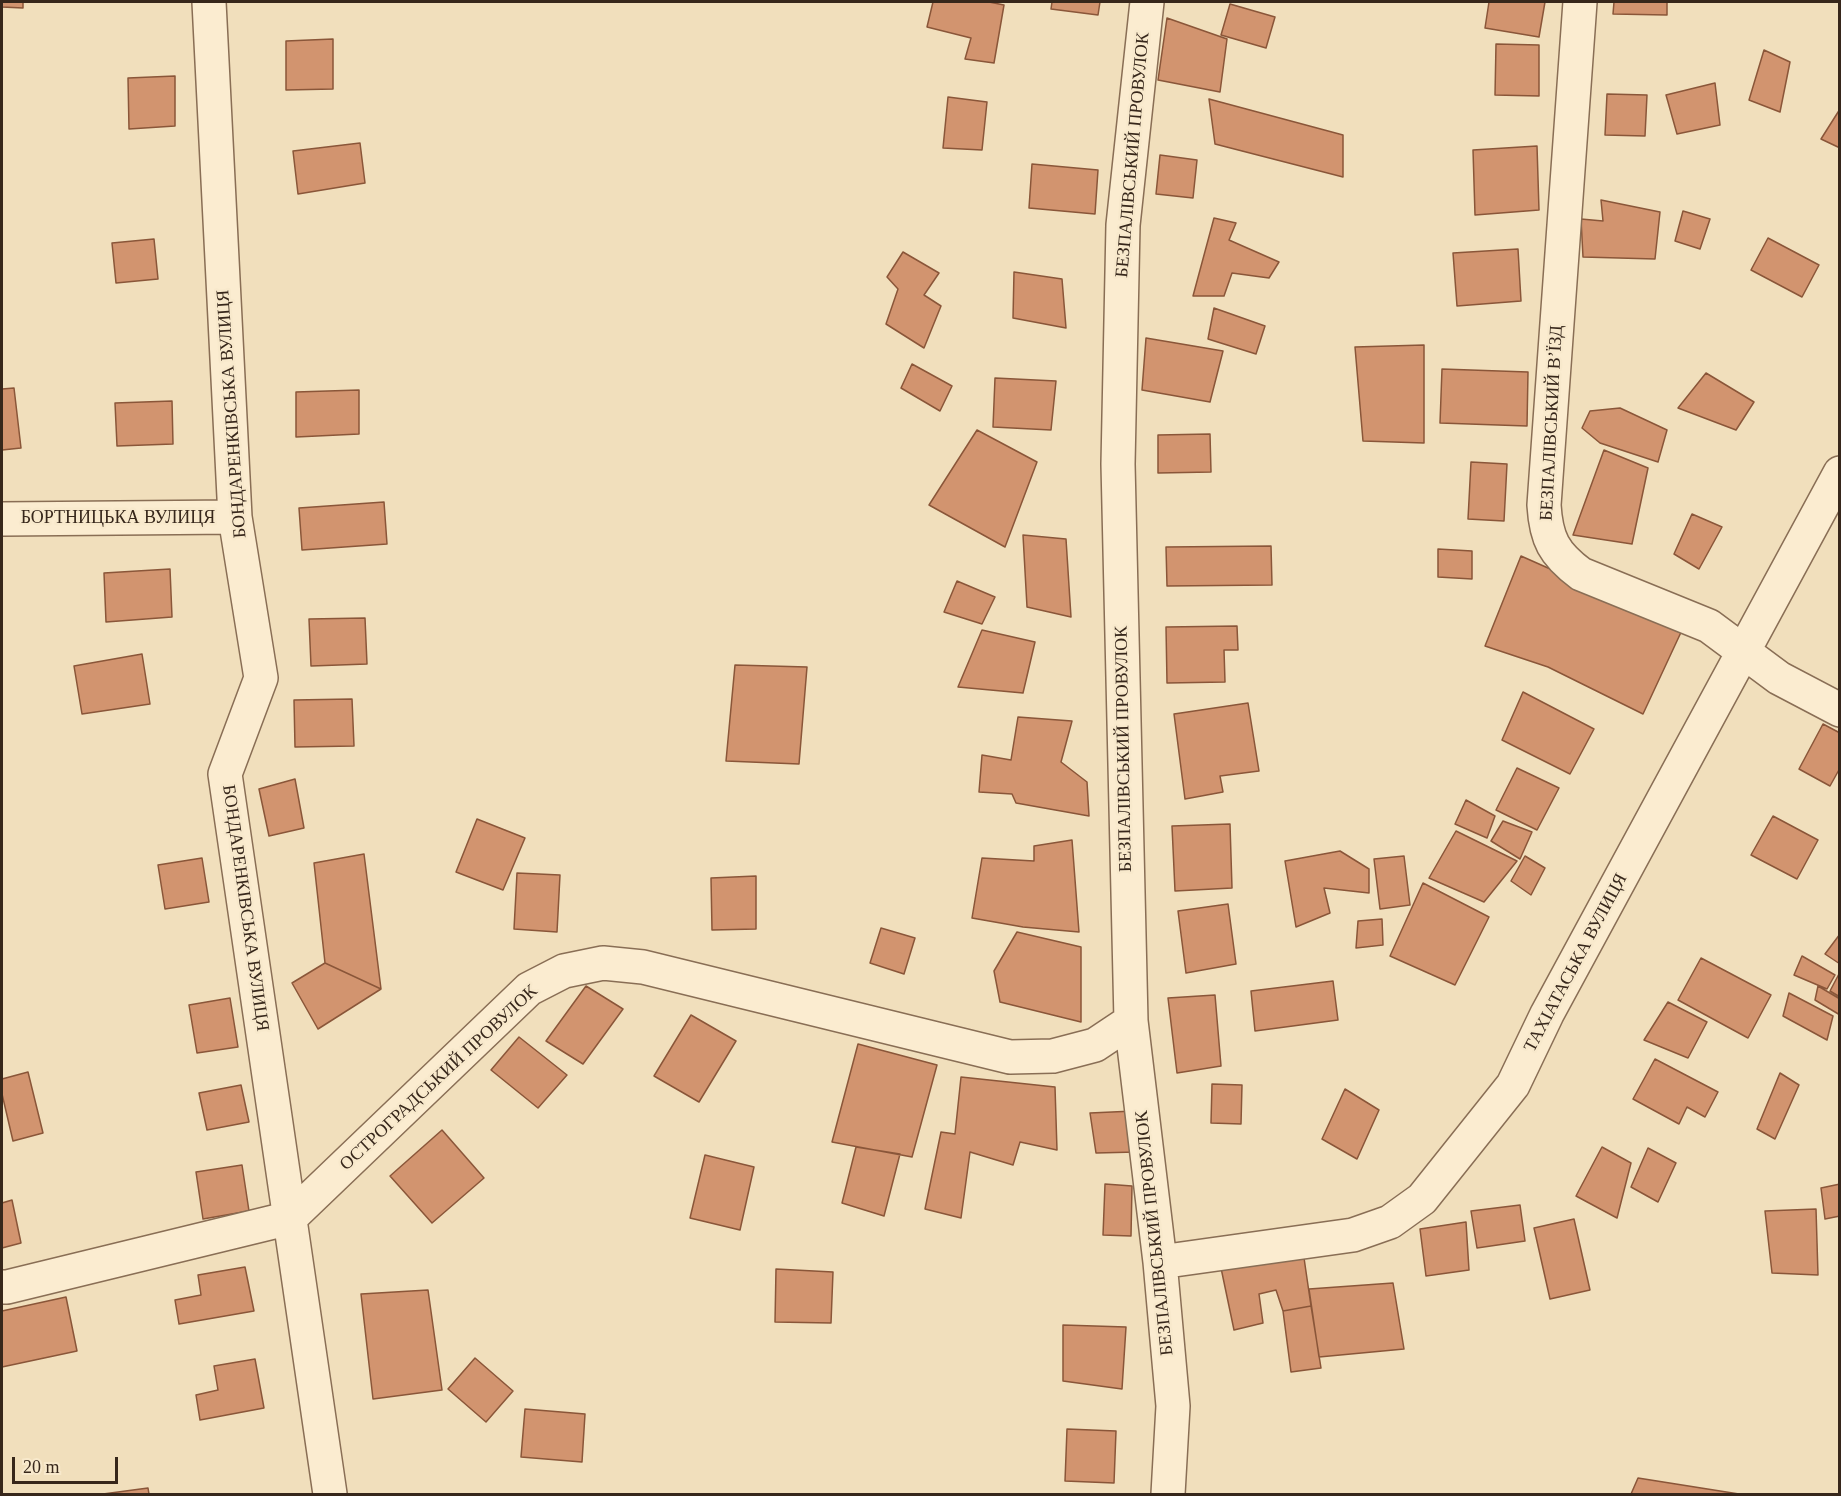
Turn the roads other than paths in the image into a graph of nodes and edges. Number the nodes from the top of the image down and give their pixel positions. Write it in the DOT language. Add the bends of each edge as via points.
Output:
graph roads {
  1 [pos="209,2"];
  2 [pos="1147,2"];
  3 [pos="1580,2"];
  4 [pos="1839,473"];
  5 [pos="235,517"];
  6 [pos="2,519"];
  7 [pos="1744,652"];
  8 [pos="1839,710"];
  9 [pos="1131,1021"];
  10 [pos="290,1218"];
  11 [pos="1160,1262"];
  12 [pos="2,1287"];
  13 [pos="330,1494"];
  14 [pos="1168,1494"];
  1 -- 5 [label="street, БОНДАРЕНКІВСЬКА ВУЛИЦЯ"];
  2 -- 9 [label="street, БЕЗПАЛІВСЬКИЙ ПРОВУЛОК" via="1123,225 1118,464"];
  3 -- 7 [label="street, БЕЗПАЛІВСЬКИЙ В’ЇЗД" via="1545,526 1564,562 1581,574 1709,626"];
  4 -- 7 [label="street, ТАХІАТАСЬКА ВУЛИЦЯ"];
  5 -- 6 [label="street, БОРТНИЦЬКА ВУЛИЦЯ"];
  5 -- 10 [label="street, БОНДАРЕНКІВСЬКА ВУЛИЦЯ" via="261,678 225,774"];
  7 -- 8 [label="street, БЕЗПАЛІВСЬКИЙ В’ЇЗД" via="1779,678"];
  7 -- 11 [label="street, ТАХІАТАСЬКА ВУЛИЦЯ" via="1547,1014 1513,1085 1422,1199 1390,1222 1353,1235"];
  9 -- 10 [label="street, ОСТРОГРАДСЬКИЙ ПРОВУЛОК" via="1095,1045 1053,1056 1010,1057 643,967 603,963 564,970 529,989"];
  9 -- 11 [label="street, БЕЗПАЛІВСЬКИЙ ПРОВУЛОК"];
  10 -- 12 [label="street"];
  10 -- 13 [label="street, БОНДАРЕНКІВСЬКА ВУЛИЦЯ"];
  11 -- 14 [label="street, БЕЗПАЛІВСЬКИЙ ПРОВУЛОК" via="1173,1406"];
}
